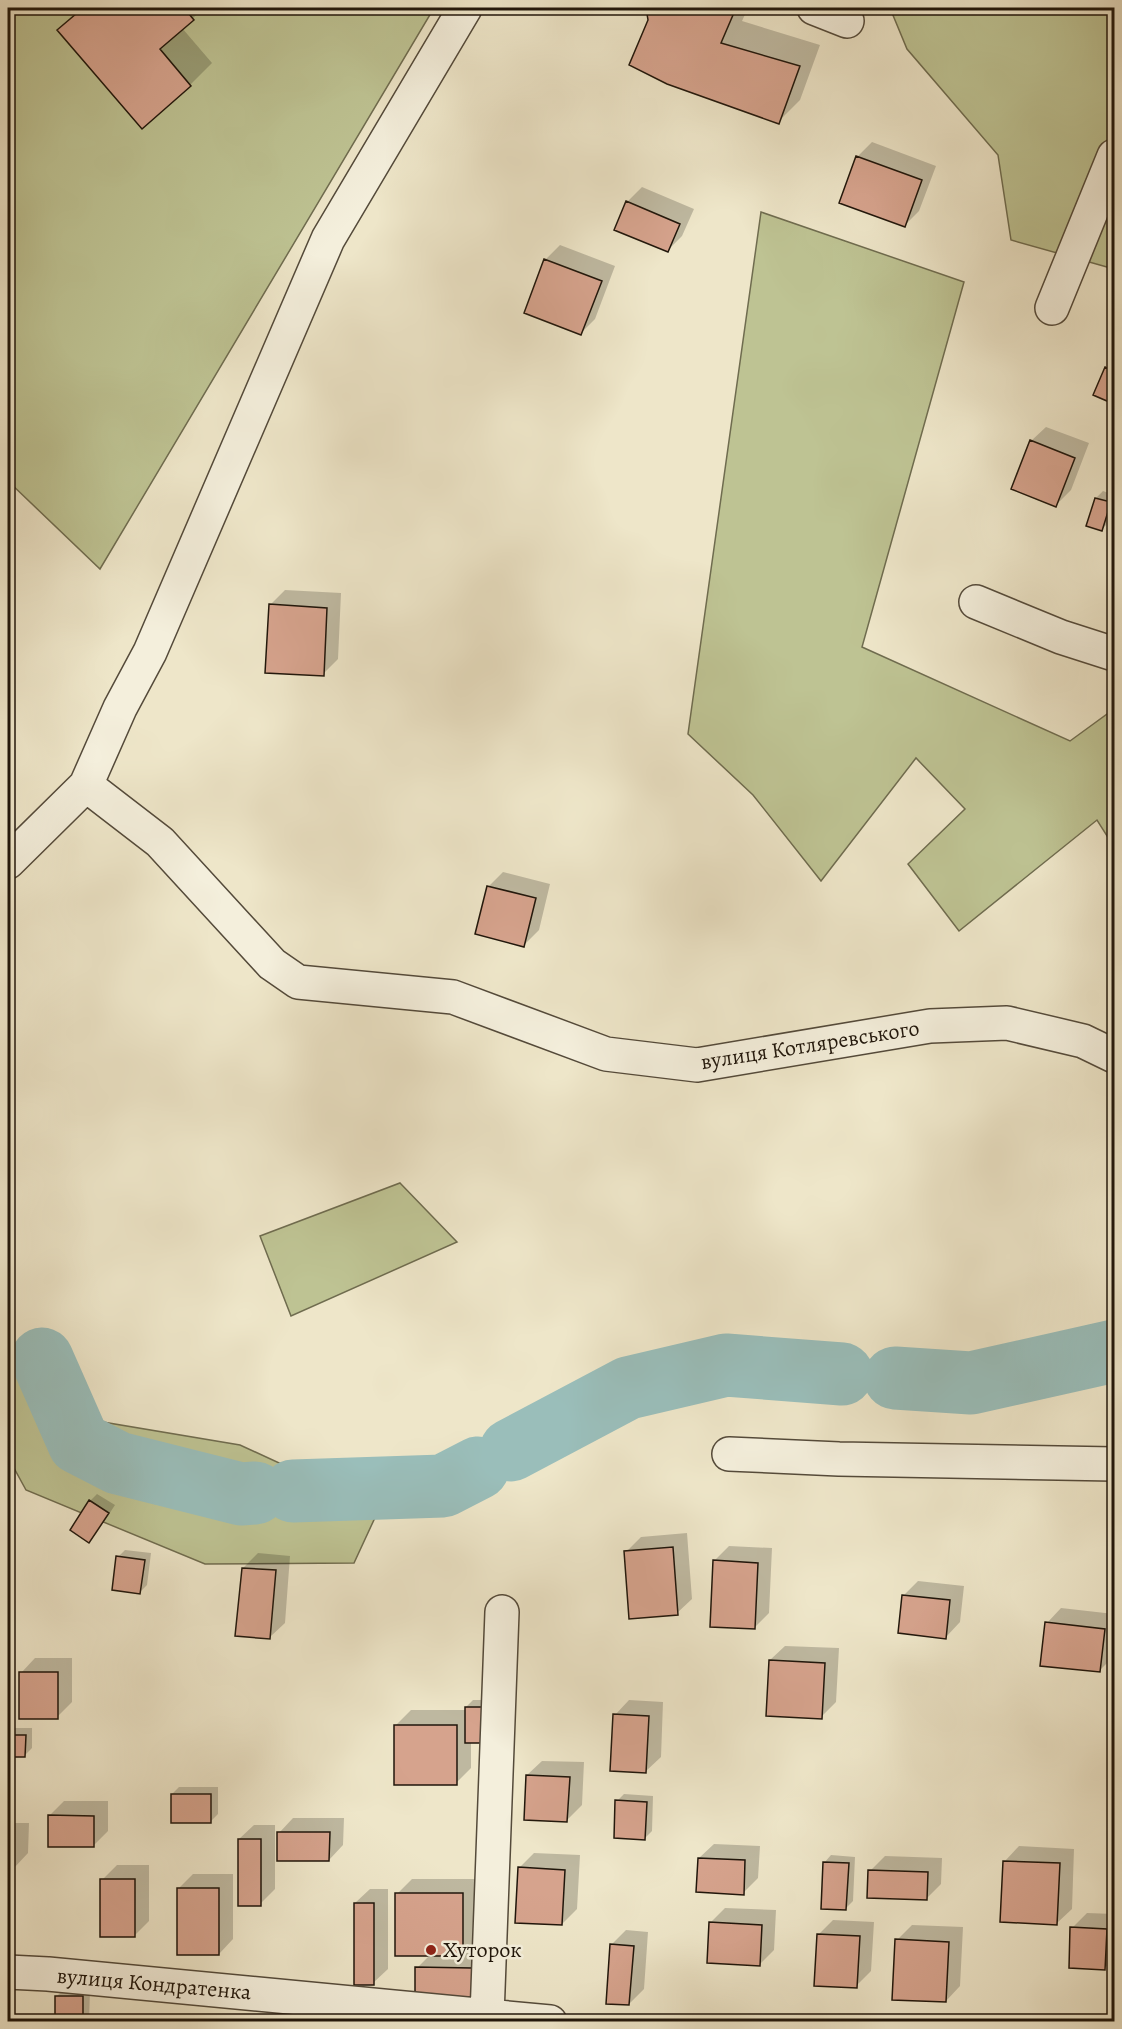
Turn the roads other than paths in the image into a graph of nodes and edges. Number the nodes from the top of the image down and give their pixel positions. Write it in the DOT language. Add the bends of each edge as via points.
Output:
graph roads {
  1 [pos="465,8"];
  2 [pos="814,8"];
  3 [pos="847,21"];
  4 [pos="1114,156"];
  5 [pos="1052,308"];
  6 [pos="976,602"];
  7 [pos="1114,654"];
  8 [pos="86,785"];
  9 [pos="9,858"];
  10 [pos="1114,1056"];
  11 [pos="729,1454"];
  12 [pos="1114,1464"];
  13 [pos="502,1612"];
  14 [pos="8,1972"];
  15 [pos="487,2016"];
  16 [pos="550,2022"];
  1 -- 8 [label="street" via="328,239 150,652"];
  2 -- 3 [label="street"];
  4 -- 5 [label="street"];
  6 -- 7 [label="street"];
  8 -- 9 [label="street"];
  8 -- 10 [label="street, вулиця Котляревського" via="160,842 272,964 298,982 453,997 606,1054 698,1065 930,1026 1007,1023 1083,1041"];
  11 -- 12 [label="street"];
  13 -- 15 [label="street"];
  14 -- 15 [label="street, вулиця Кондратенка"];
  15 -- 16 [label="street, вулиця Кондратенка"];
}
